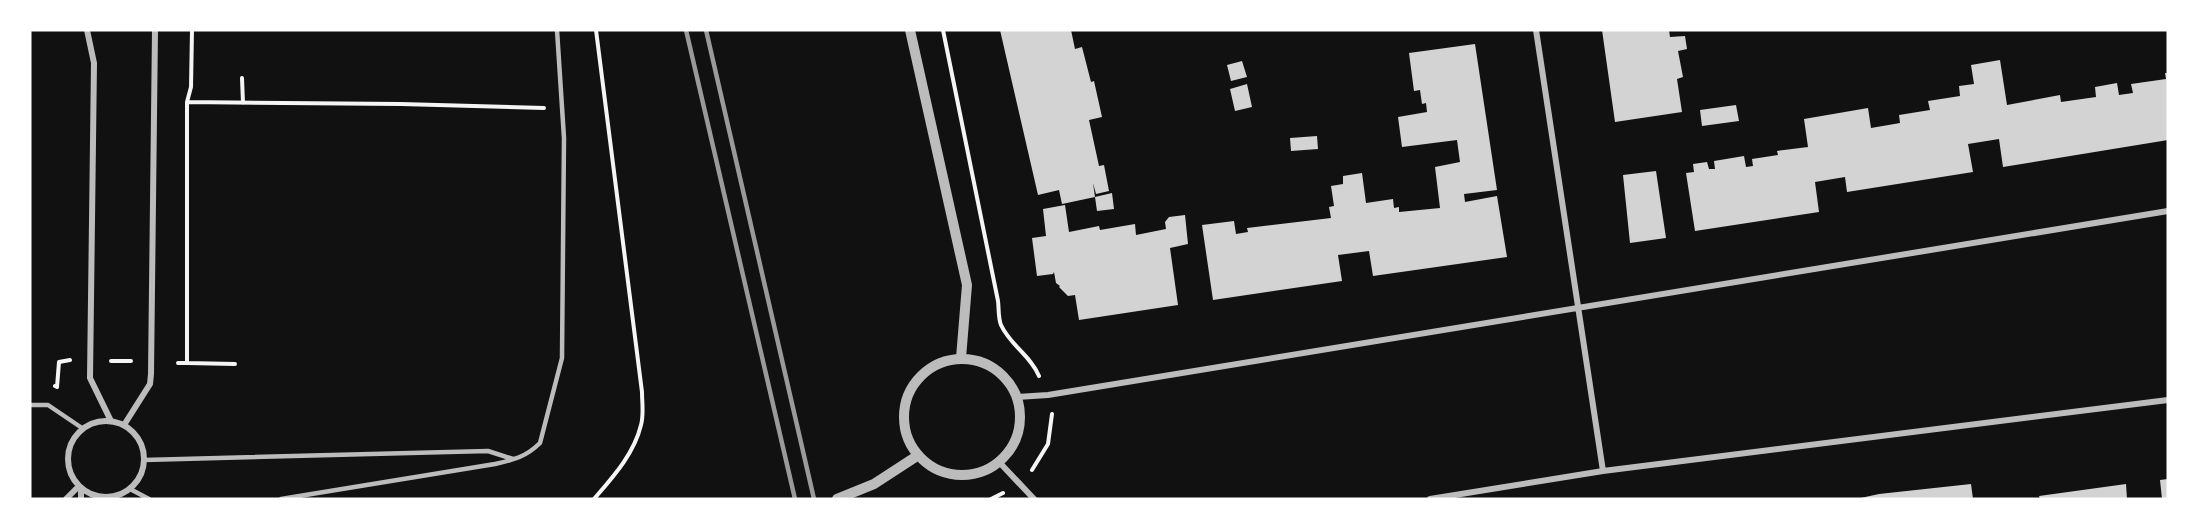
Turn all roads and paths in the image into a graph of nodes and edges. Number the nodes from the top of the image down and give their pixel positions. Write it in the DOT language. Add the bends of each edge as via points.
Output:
graph roads {
  1 [pos="87,30"];
  2 [pos="154,30"];
  3 [pos="192,30"];
  4 [pos="557,30"];
  5 [pos="596,30"];
  6 [pos="910,30"];
  7 [pos="943,30"];
  8 [pos="1536,30"];
  9 [pos="242,78"];
  10 [pos="187,102"];
  11 [pos="243,103"];
  12 [pos="562,108"];
  13 [pos="2168,211"];
  14 [pos="1578,308"];
  15 [pos="961,358"];
  16 [pos="73,360"];
  17 [pos="178,363"];
  18 [pos="187,363"];
  19 [pos="236,364"];
  20 [pos="48,386"];
  21 [pos="1048,395"];
  22 [pos="1017,397"];
  23 [pos="2168,400"];
  24 [pos="30,405"];
  25 [pos="111,421"];
  26 [pos="124,425"];
  27 [pos="82,428"];
  28 [pos="917,456"];
  29 [pos="144,460"];
  30 [pos="515,460"];
  31 [pos="1000,463"];
  32 [pos="1603,471"];
  33 [pos="1019,483"];
  34 [pos="80,488"];
  35 [pos="128,490"];
  36 [pos="66,499"];
  37 [pos="81,499"];
  38 [pos="127,499"];
  39 [pos="149,499"];
  40 [pos="281,499"];
  41 [pos="594,499"];
  42 [pos="837,499"];
  43 [pos="1035,499"];
  44 [pos="1430,499"];
  1 -- 25 [label="street" via="94,63 90,378"];
  2 -- 26 [label="street" via="151,374 150,384"];
  3 -- 10 [label="path"];
  4 -- 12 [label="lane"];
  5 -- 41 [label="path" via="642,392 642,423 632,450"];
  6 -- 15 [label="street" via="967,285"];
  7 -- 21 [label="path" via="1000,323 1012,343 1035,365"];
  8 -- 14 [label="street"];
  9 -- 11 [label="path"];
  10 -- 11 [label="path"];
  10 -- 18 [label="path"];
  11 -- 12 [label="path"];
  12 -- 30 [label="lane" via="562,358 540,443"];
  13 -- 14 [label="street"];
  14 -- 21 [label="street"];
  14 -- 32 [label="street"];
  15 -- 22 [label="street" via="996,369 1009,381"];
  15 -- 28 [label="street" via="939,363 921,375 908,393 903,415 906,436"];
  16 -- 20 [label="path" via="59,362 57,387"];
  17 -- 18 [label="path"];
  18 -- 19 [label="path"];
  21 -- 22 [label="street"];
  21 -- 33 [label="path" via="1053,418 1048,444 1036,466"];
  22 -- 31 [label="street" via="1022,415 1019,433"];
  23 -- 32 [label="street"];
  24 -- 27 [label="lane" via="48,405"];
  25 -- 26 [label="street"];
  25 -- 27 [label="street" via="93,422"];
  26 -- 29 [label="street" via="136,436"];
  27 -- 34 [label="street" via="67,459 73,480"];
  28 -- 31 [label="street" via="936,470 957,476 980,474"];
  28 -- 42 [label="street" via="874,484"];
  29 -- 30 [label="lane" via="488,452"];
  29 -- 35 [label="street" via="142,473"];
  30 -- 40 [label="lane"];
  31 -- 33 [label="street"];
  32 -- 44 [label="street"];
  33 -- 43 [label="street"];
  34 -- 35 [label="street" via="106,498"];
  34 -- 36 [label="street"];
  34 -- 37 [label="street"];
  35 -- 38 [label="street"];
  35 -- 39 [label="lane"];
}
